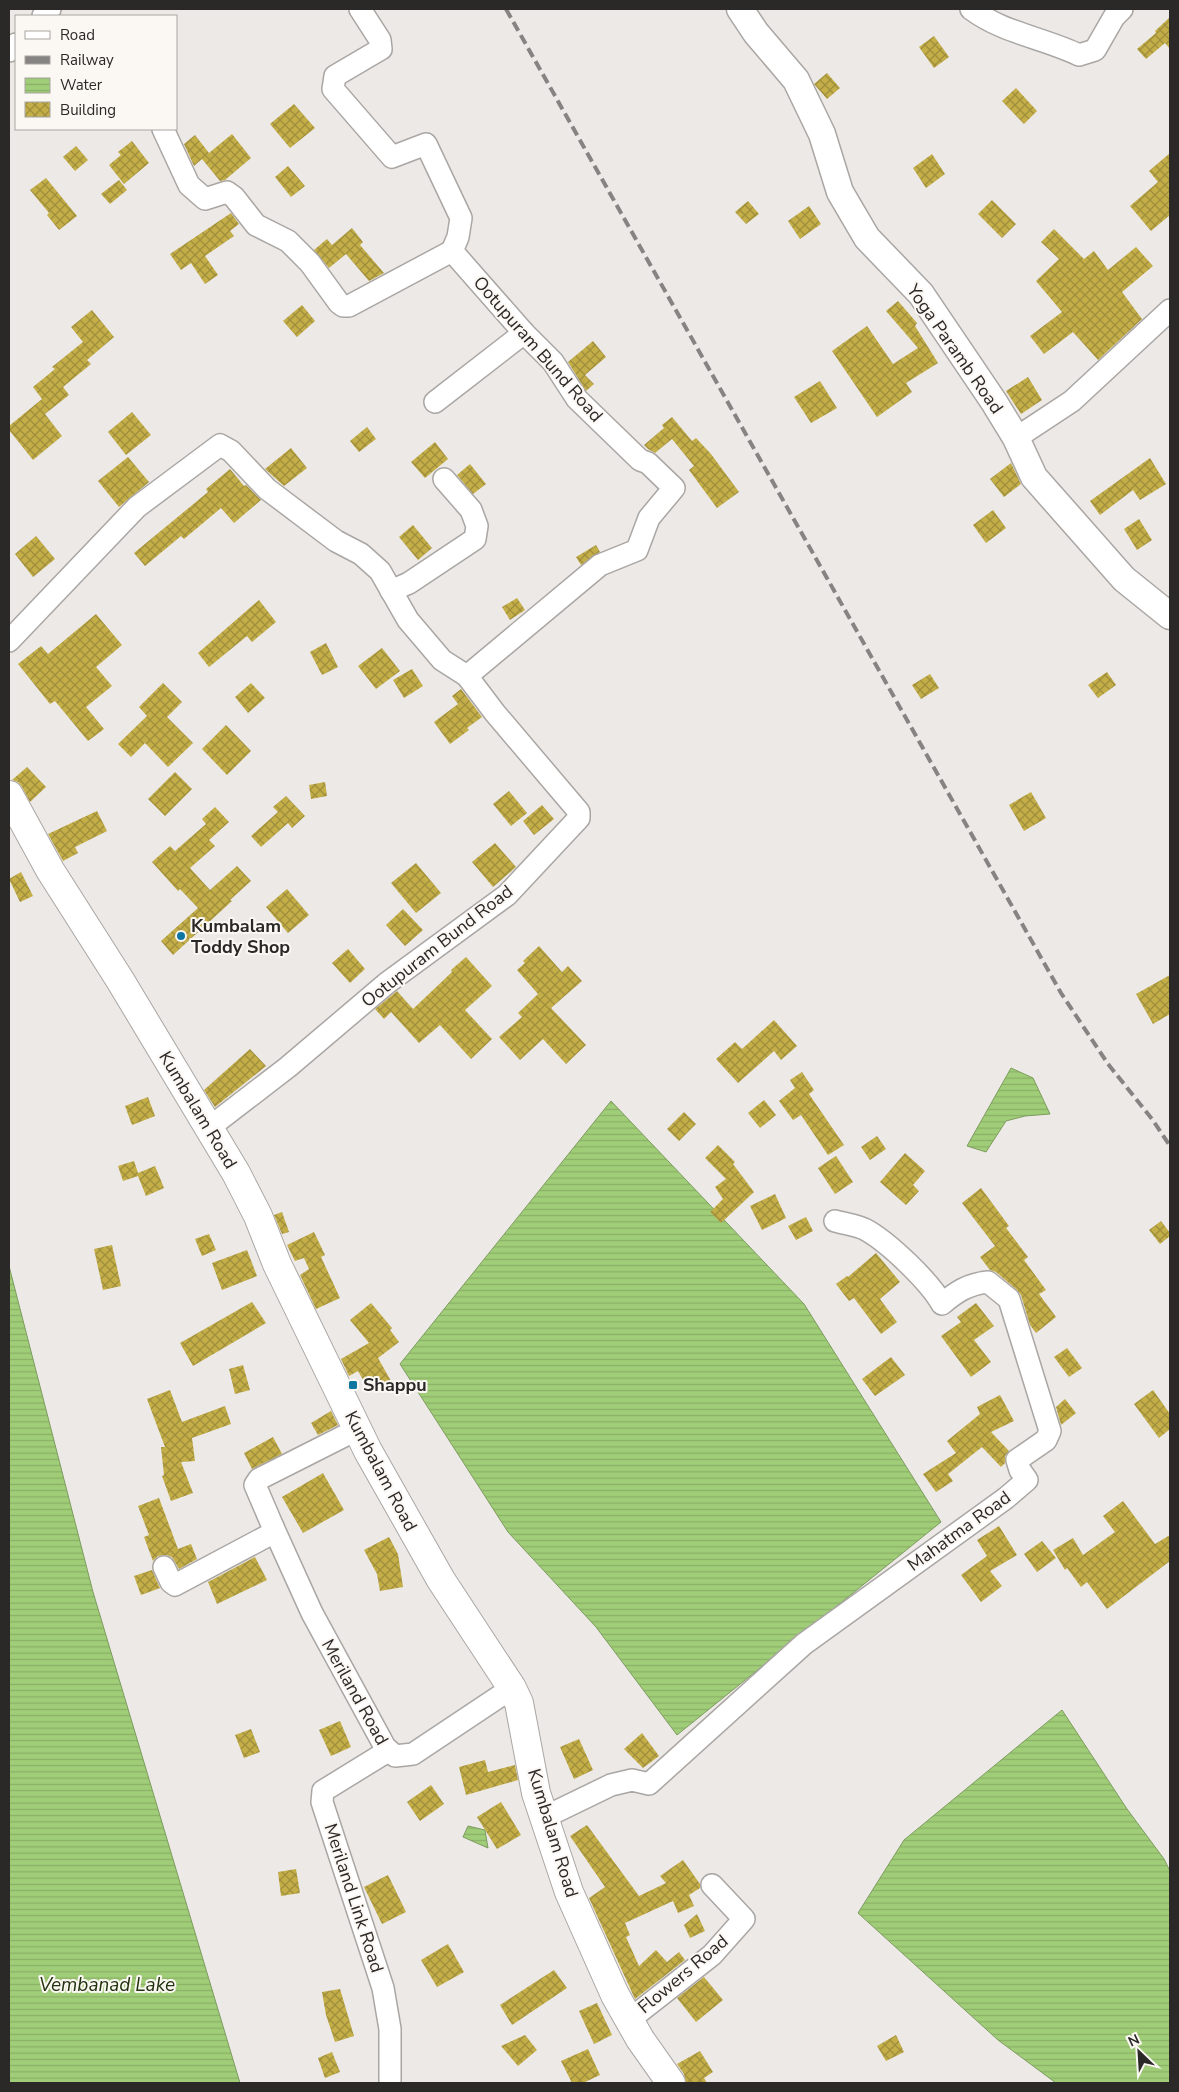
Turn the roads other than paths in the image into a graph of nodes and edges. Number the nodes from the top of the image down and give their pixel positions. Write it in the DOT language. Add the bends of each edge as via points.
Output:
graph roads {
  1 [pos="360,9"];
  2 [pos="740,9"];
  3 [pos="972,9"];
  4 [pos="1122,9"];
  5 [pos="163,130"];
  6 [pos="452,251"];
  7 [pos="1170,310"];
  8 [pos="524,333"];
  9 [pos="435,402"];
  10 [pos="1016,438"];
  11 [pos="444,479"];
  12 [pos="391,591"];
  13 [pos="1170,616"];
  14 [pos="9,641"];
  15 [pos="468,676"];
  16 [pos="9,794"];
  17 [pos="210,1127"];
  18 [pos="835,1221"];
  19 [pos="358,1430"];
  20 [pos="273,1527"];
  21 [pos="164,1566"];
  22 [pos="512,1688"];
  23 [pos="388,1751"];
  24 [pos="545,1817"];
  25 [pos="712,1884"];
  26 [pos="629,2020"];
  27 [pos="390,2081"];
  28 [pos="671,2083"];
  1 -- 6 [label="street" via="380,40 381,50 335,76 333,89 392,157 426,144 461,218"];
  2 -- 10 [label="street, Yoga Paramb Road" via="796,80 822,134 840,192 867,238 921,294"];
  3 -- 4 [label="street" via="1001,27 1079,55 1095,50"];
  5 -- 6 [label="street" via="188,185 205,199 227,192 234,196 256,225 288,241 310,263 343,306 349,306"];
  6 -- 8 [label="street, Ootupuram Bund Road"];
  7 -- 10 [label="street" via="1072,401"];
  8 -- 9 [label="street"];
  8 -- 15 [label="street, Ootupuram Bund Road" via="553,362 577,399 674,488 648,518 637,550 600,566"];
  10 -- 13 [label="street, Yoga Paramb Road" via="1034,477 1124,579"];
  11 -- 12 [label="street" via="471,510 477,526 474,539 409,584"];
  12 -- 14 [label="street" via="380,572 361,554 336,541 267,490 231,451 220,445 138,507"];
  12 -- 15 [label="street" via="408,620 442,660"];
  15 -- 17 [label="street, Ootupuram Bund Road" via="495,714 579,812 579,818 507,895 387,983 288,1067"];
  16 -- 17 [label="main road, Kumbalam Road" via="50,870"];
  17 -- 19 [label="main road, Kumbalam Road" via="258,1216 277,1264"];
  18 -- 24 [label="street, Mahatma Road" via="867,1230 896,1253 935,1292 942,1304 957,1291 988,1282 1009,1299 1050,1431 1046,1440 1016,1460 1028,1480 804,1644 649,1784 632,1780 611,1785"];
  19 -- 20 [label="street" via="259,1479 255,1486"];
  19 -- 22 [label="main road, Kumbalam Road" via="441,1580"];
  20 -- 21 [label="street" via="271,1534 175,1585"];
  20 -- 23 [label="street, Meriland Road" via="312,1613"];
  22 -- 23 [label="street, Meriland Road" via="413,1754 395,1756"];
  22 -- 24 [label="main road, Kumbalam Road" via="519,1703 536,1793"];
  23 -- 27 [label="street, Meriland Link Road" via="324,1791 322,1802 383,1988 390,2029"];
  24 -- 26 [label="main road, Kumbalam Road" via="569,1892"];
  25 -- 26 [label="street, Flowers Road" via="744,1919 712,1955"];
  26 -- 28 [label="main road, Kumbalam Road"];
}
